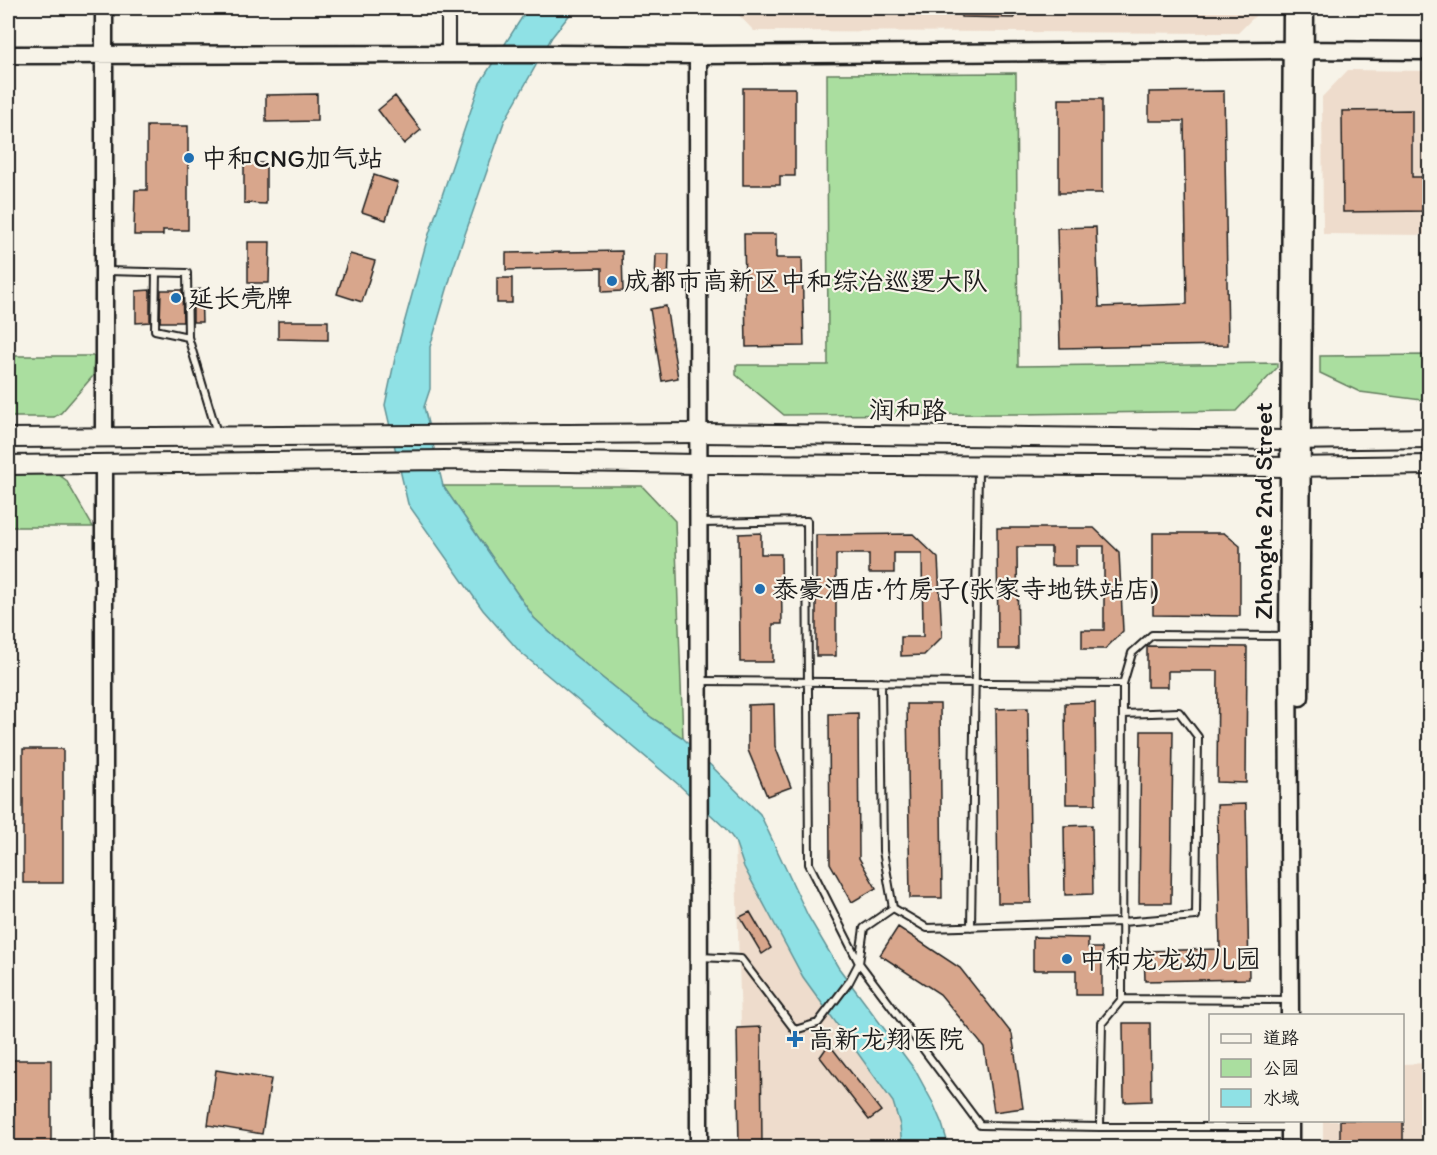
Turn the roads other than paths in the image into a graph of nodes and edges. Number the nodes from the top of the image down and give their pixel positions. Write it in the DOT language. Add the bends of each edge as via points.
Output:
graph roads {
  1 [pos="104,8"];
  2 [pos="448,8"];
  3 [pos="1292,8"];
  4 [pos="1305,8"];
  5 [pos="1298,50"];
  6 [pos="1430,51"];
  7 [pos="448,54"];
  8 [pos="8,55"];
  9 [pos="104,55"];
  10 [pos="698,55"];
  11 [pos="104,271"];
  12 [pos="156,272"];
  13 [pos="188,337"];
  14 [pos="699,433"];
  15 [pos="218,436"];
  16 [pos="104,437"];
  17 [pos="8,438"];
  18 [pos="1430,438"];
  19 [pos="1295,440"];
  20 [pos="104,464"];
  21 [pos="699,464"];
  22 [pos="8,465"];
  23 [pos="978,465"];
  24 [pos="1430,465"];
  25 [pos="1295,467"];
  26 [pos="699,523"];
  27 [pos="1288,636"];
  28 [pos="699,681"];
  29 [pos="808,682"];
  30 [pos="881,682"];
  31 [pos="975,683"];
  32 [pos="1123,684"];
  33 [pos="1123,714"];
  34 [pos="893,908"];
  35 [pos="1122,922"];
  36 [pos="971,927"];
  37 [pos="699,957"];
  38 [pos="859,963"];
  39 [pos="1122,999"];
  40 [pos="1289,1008"];
  41 [pos="1299,1014"];
  42 [pos="1293,1123"];
  43 [pos="1100,1127"];
  44 [pos="104,1148"];
  45 [pos="699,1148"];
  46 [pos="1290,1148"];
  47 [pos="1299,1148"];
  1 -- 9 [label="street"];
  2 -- 7 [label="street"];
  3 -- 5 [label="street, Zhonghe 2nd Street"];
  4 -- 5 [label="street, Zhonghe 2nd Street"];
  5 -- 6 [label="street"];
  5 -- 10 [label="street"];
  5 -- 19 [label="street, Zhonghe 2nd Street"];
  7 -- 9 [label="street"];
  7 -- 10 [label="street"];
  8 -- 9 [label="street"];
  9 -- 11 [label="street"];
  10 -- 14 [label="street"];
  11 -- 12 [label="lane"];
  11 -- 16 [label="street"];
  12 -- 13 [label="lane" via="155,330"];
  12 -- 13 [label="lane" via="187,273"];
  13 -- 15 [label="lane"];
  14 -- 15 [label="main road, 润和路"];
  14 -- 19 [label="main road, 润和路"];
  14 -- 21 [label="street"];
  15 -- 16 [label="main road, 润和路"];
  16 -- 17 [label="main road, 润和路"];
  18 -- 19 [label="main road, 润和路"];
  19 -- 25 [label="street, Zhonghe 2nd Street"];
  20 -- 21 [label="main road" via="393,460"];
  20 -- 22 [label="main road"];
  20 -- 44 [label="street"];
  21 -- 23 [label="main road"];
  21 -- 26 [label="street"];
  23 -- 25 [label="main road"];
  23 -- 31 [label="lane"];
  24 -- 25 [label="main road"];
  25 -- 27 [label="street, Zhonghe 2nd Street"];
  25 -- 41 [label="street, Zhonghe 2nd Street"];
  26 -- 28 [label="street"];
  26 -- 29 [label="lane" via="807,521"];
  27 -- 32 [label="lane" via="1152,635 1132,653"];
  27 -- 40 [label="street, Zhonghe 2nd Street"];
  28 -- 29 [label="lane"];
  28 -- 37 [label="street"];
  29 -- 30 [label="lane"];
  29 -- 38 [label="lane" via="809,864"];
  30 -- 31 [label="lane"];
  30 -- 34 [label="lane" via="883,851"];
  31 -- 32 [label="lane"];
  31 -- 36 [label="lane"];
  32 -- 33 [label="lane"];
  33 -- 35 [label="lane"];
  33 -- 35 [label="lane" via="1179,712 1198,737 1196,916"];
  34 -- 36 [label="lane" via="927,928"];
  34 -- 38 [label="lane" via="864,928"];
  35 -- 36 [label="lane"];
  35 -- 39 [label="lane"];
  37 -- 38 [label="lane" via="741,958 795,1030 819,1023"];
  37 -- 45 [label="street"];
  38 -- 43 [label="lane" via="980,1125"];
  39 -- 40 [label="lane"];
  39 -- 43 [label="lane" via="1102,1023"];
  42 -- 43 [label="lane"];
  42 -- 46 [label="street"];
  42 -- 47 [label="street"];
}
